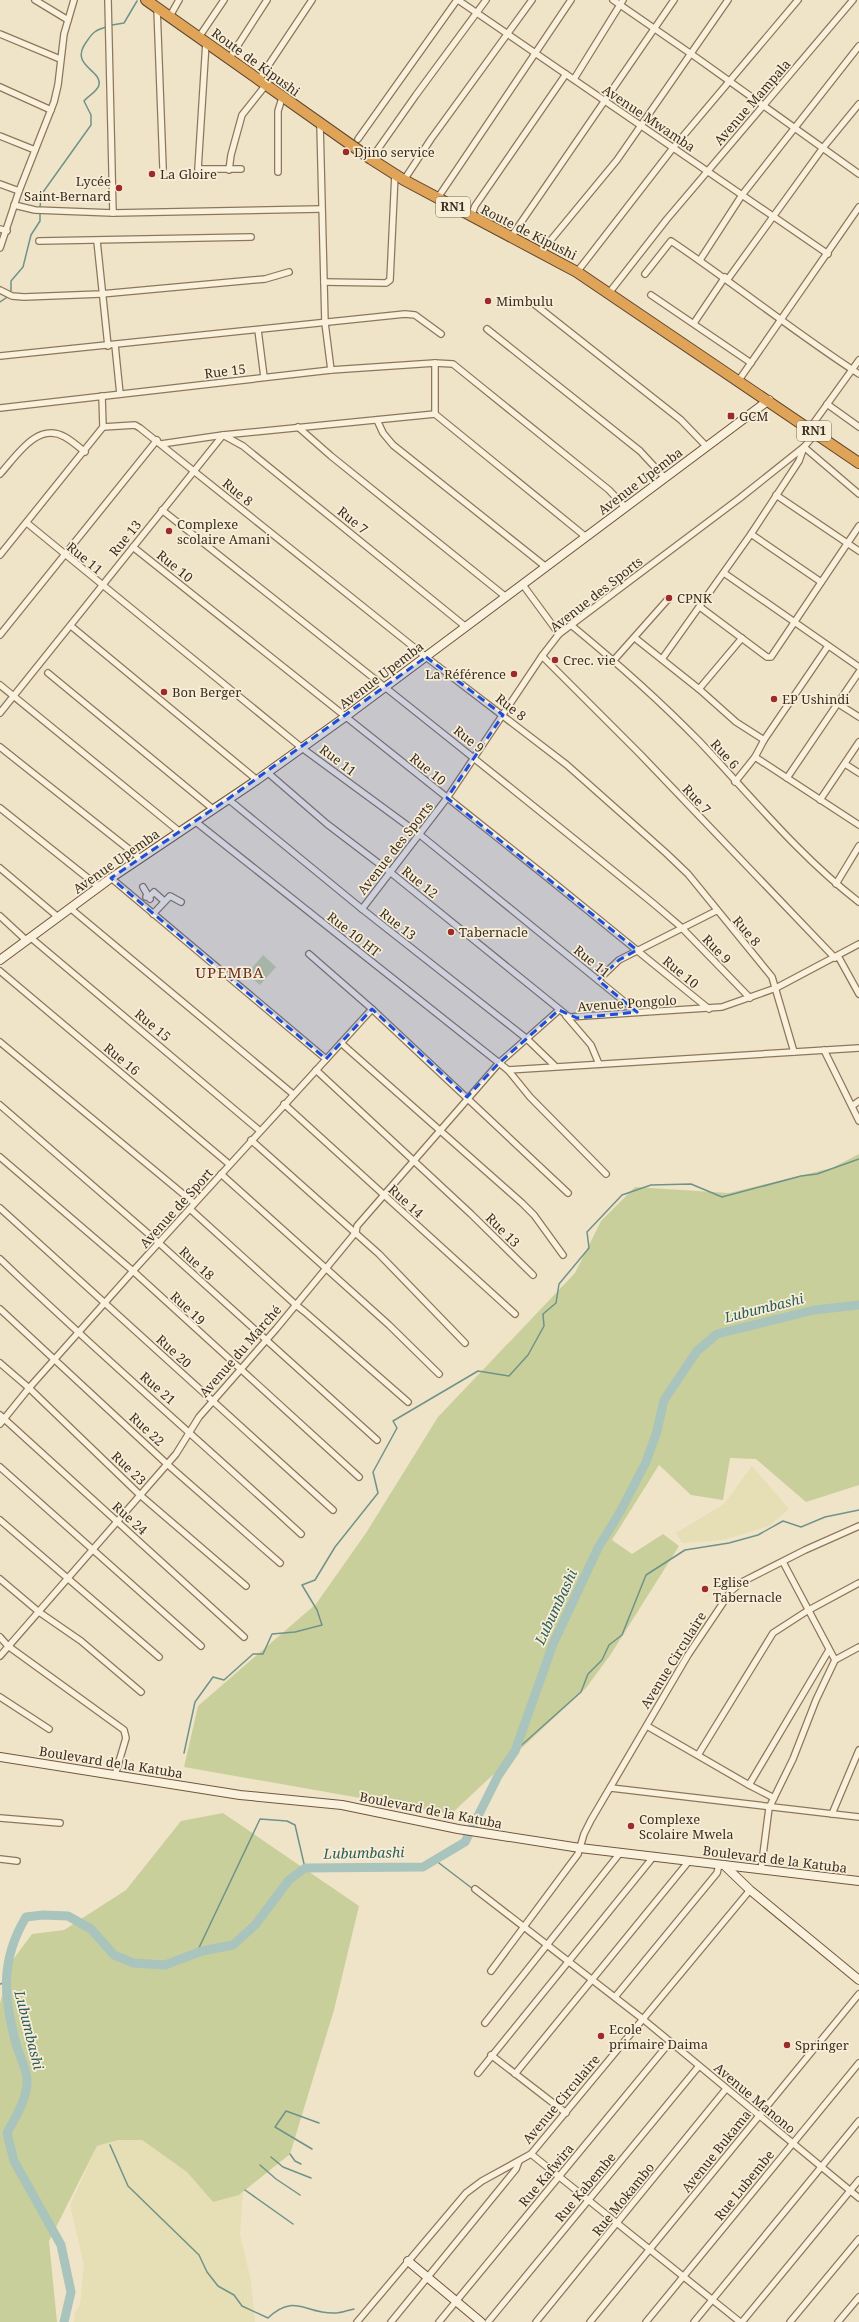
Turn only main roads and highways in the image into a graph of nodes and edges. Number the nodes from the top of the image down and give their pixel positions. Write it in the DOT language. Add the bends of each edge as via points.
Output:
graph roads {
  1 [pos="146,0"];
  2 [pos="859,463"];
  1 -- 2 [label="highway, Route de Kipushi / RN1" via="262,84 394,174 470,217 577,272"];
}
